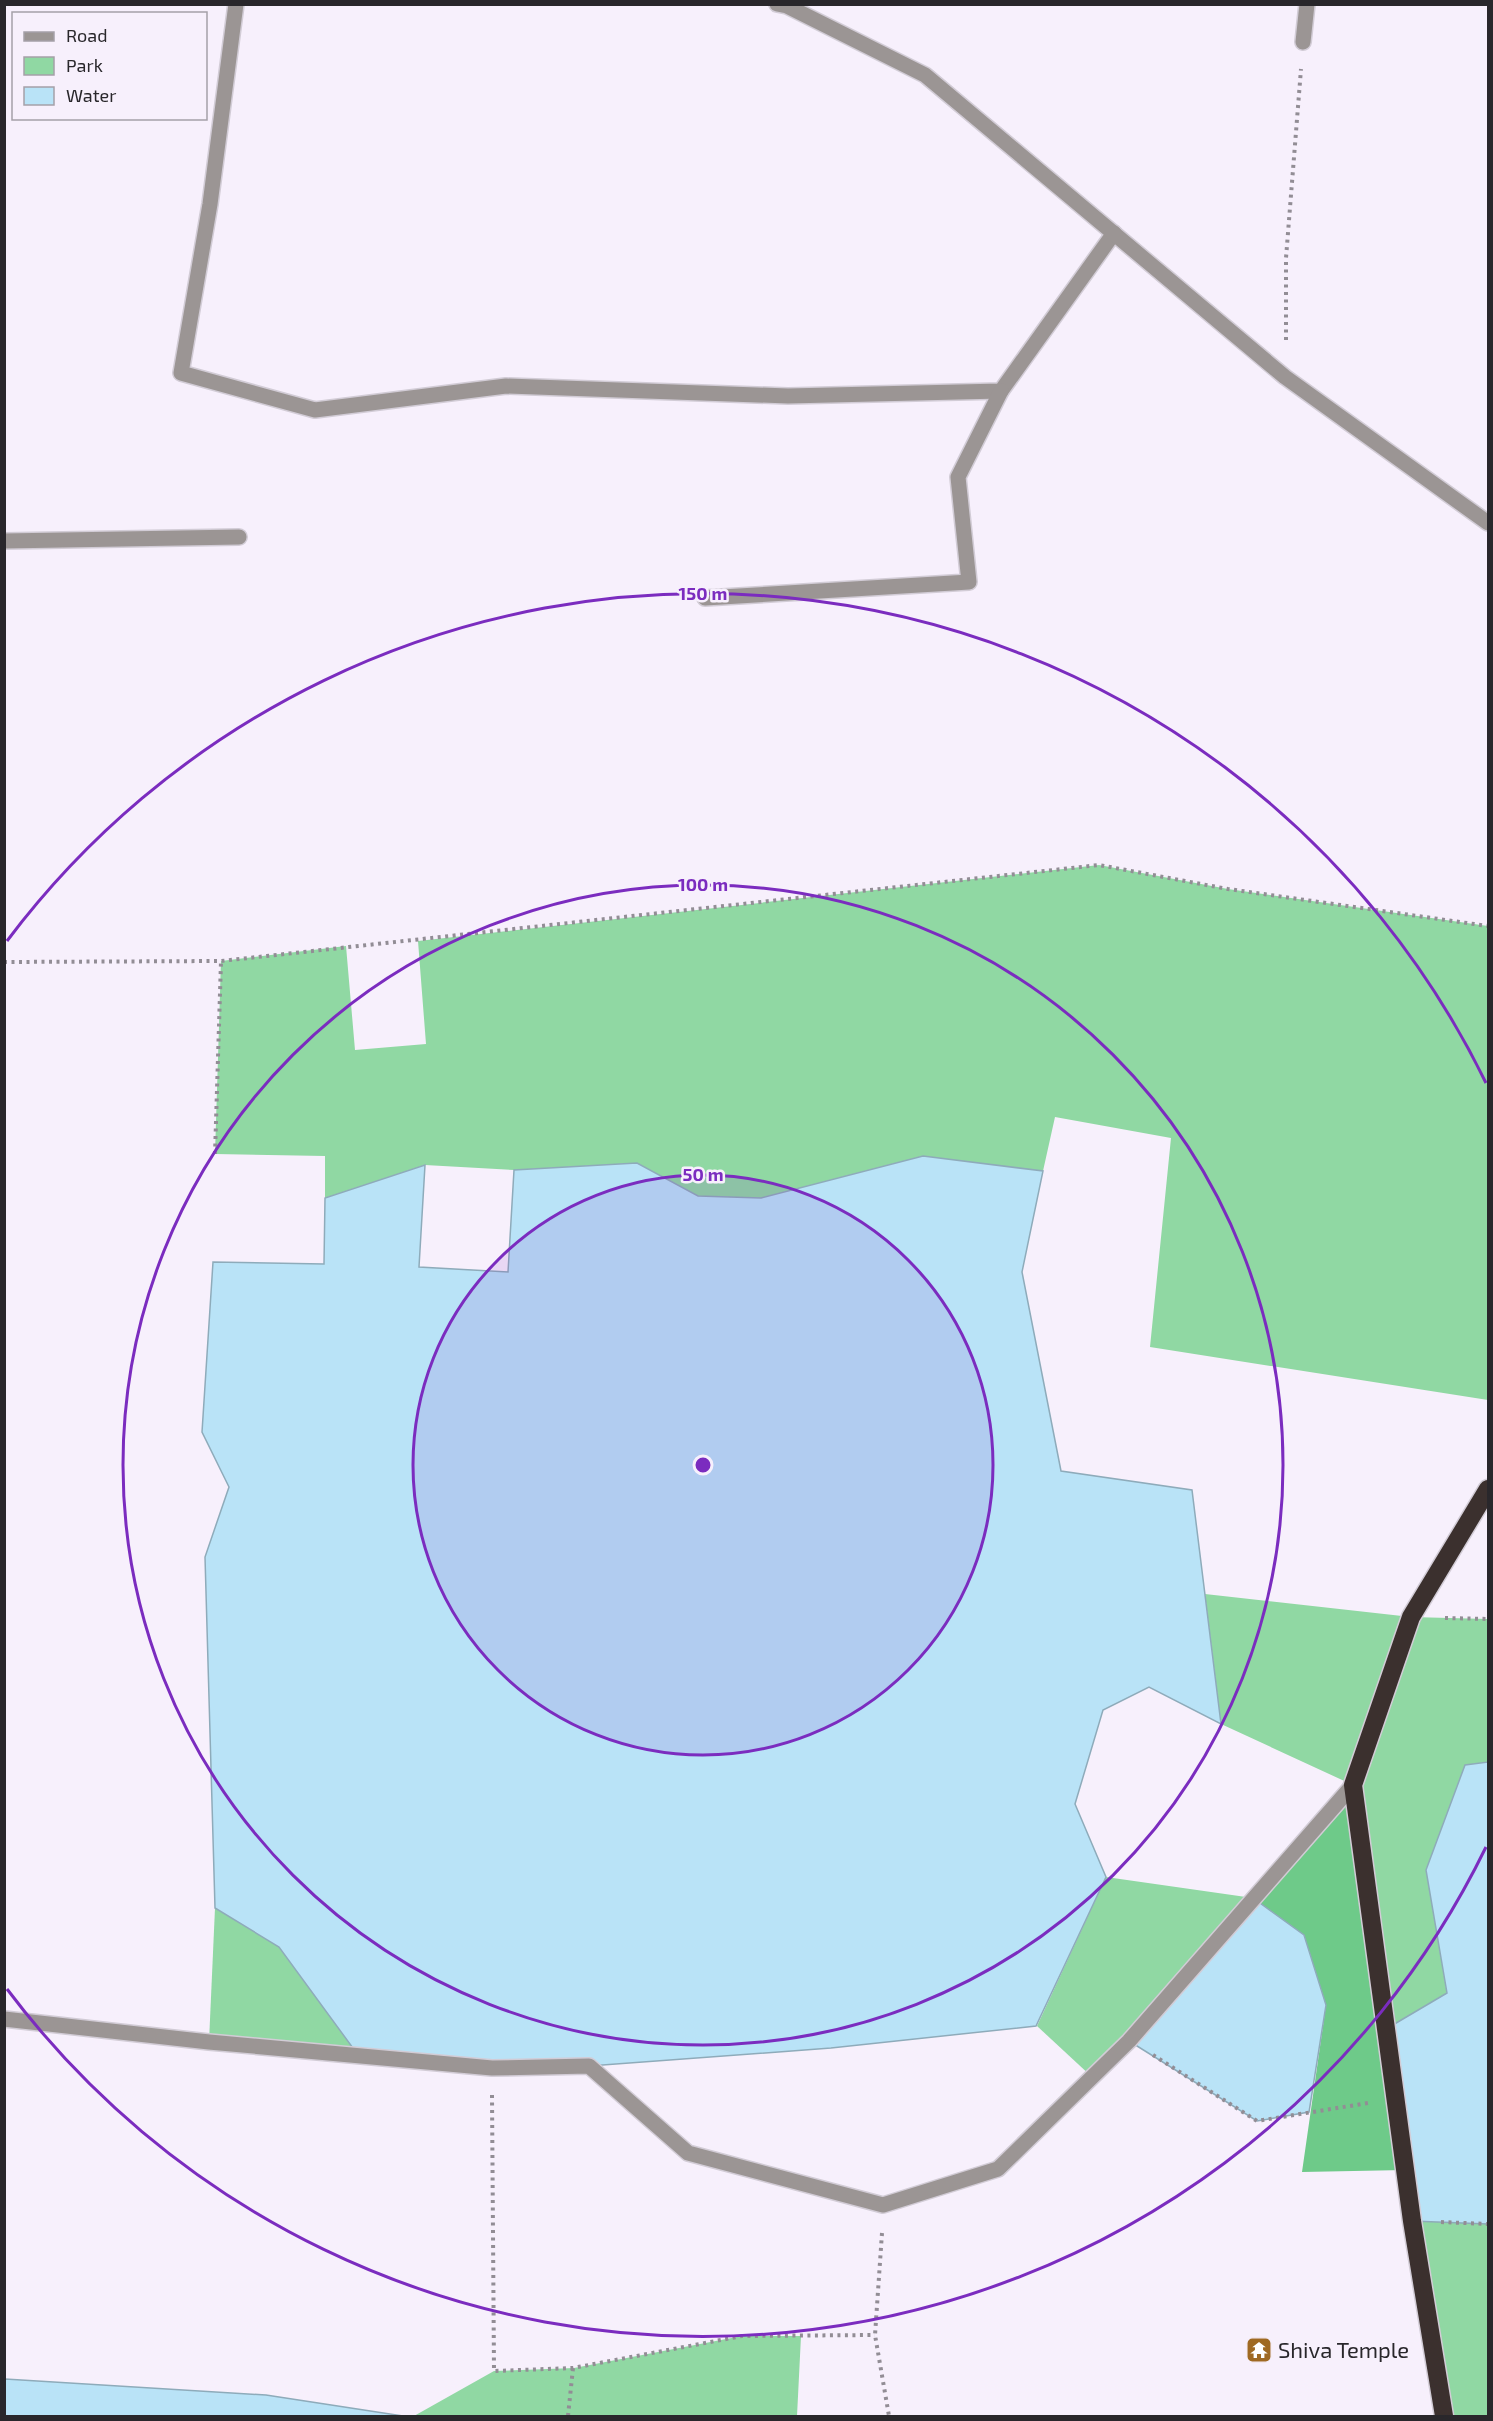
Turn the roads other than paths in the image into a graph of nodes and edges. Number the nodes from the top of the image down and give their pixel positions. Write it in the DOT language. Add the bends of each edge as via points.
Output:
graph roads {
  1 [pos="236,4"];
  2 [pos="777,4"];
  3 [pos="1307,4"];
  4 [pos="1303,42"];
  5 [pos="1114,233"];
  6 [pos="1001,391"];
  7 [pos="1488,523"];
  8 [pos="239,537"];
  9 [pos="4,542"];
  10 [pos="705,598"];
  11 [pos="1488,1488"];
  12 [pos="1353,1785"];
  13 [pos="4,2019"];
  14 [pos="1444,2416"];
  1 -- 6 [label="street" via="210,204 181,373 315,410 506,386 789,396"];
  2 -- 5 [label="street" via="924,75"];
  3 -- 4 [label="street"];
  5 -- 6 [label="street"];
  5 -- 7 [label="street" via="1285,377"];
  6 -- 10 [label="street" via="958,477 969,582"];
  8 -- 9 [label="street"];
  11 -- 12 [label="highway" via="1411,1617"];
  12 -- 13 [label="street" via="1129,2041 998,2169 883,2205 688,2153 589,2066 492,2068"];
  12 -- 14 [label="highway" via="1412,2221"];
}
